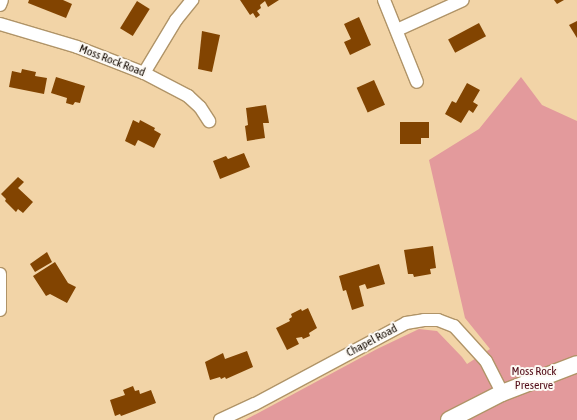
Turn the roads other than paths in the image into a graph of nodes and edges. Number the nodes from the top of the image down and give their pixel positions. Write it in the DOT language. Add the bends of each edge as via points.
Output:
graph roads {
  1 [pos="2,0"];
  2 [pos="192,0"];
  3 [pos="384,0"];
  4 [pos="463,0"];
  5 [pos="0,5"];
  6 [pos="0,24"];
  7 [pos="397,30"];
  8 [pos="144,73"];
  9 [pos="418,82"];
  10 [pos="209,121"];
  11 [pos="0,274"];
  12 [pos="0,310"];
  13 [pos="577,364"];
  14 [pos="502,393"];
  15 [pos="220,420"];
  16 [pos="449,420"];
  1 -- 5 [label="street"];
  2 -- 8 [label="street" via="176,20"];
  3 -- 7 [label="street"];
  4 -- 7 [label="street"];
  6 -- 8 [label="street, Moss Rock Road" via="77,47"];
  7 -- 9 [label="street"];
  8 -- 10 [label="street, Moss Rock Road" via="188,96 200,107"];
  11 -- 12 [label="street"];
  13 -- 14 [label="street"];
  14 -- 15 [label="street, Chapel Road" via="486,361 454,326 438,320 424,320 406,323"];
  14 -- 16 [label="street"];
}
